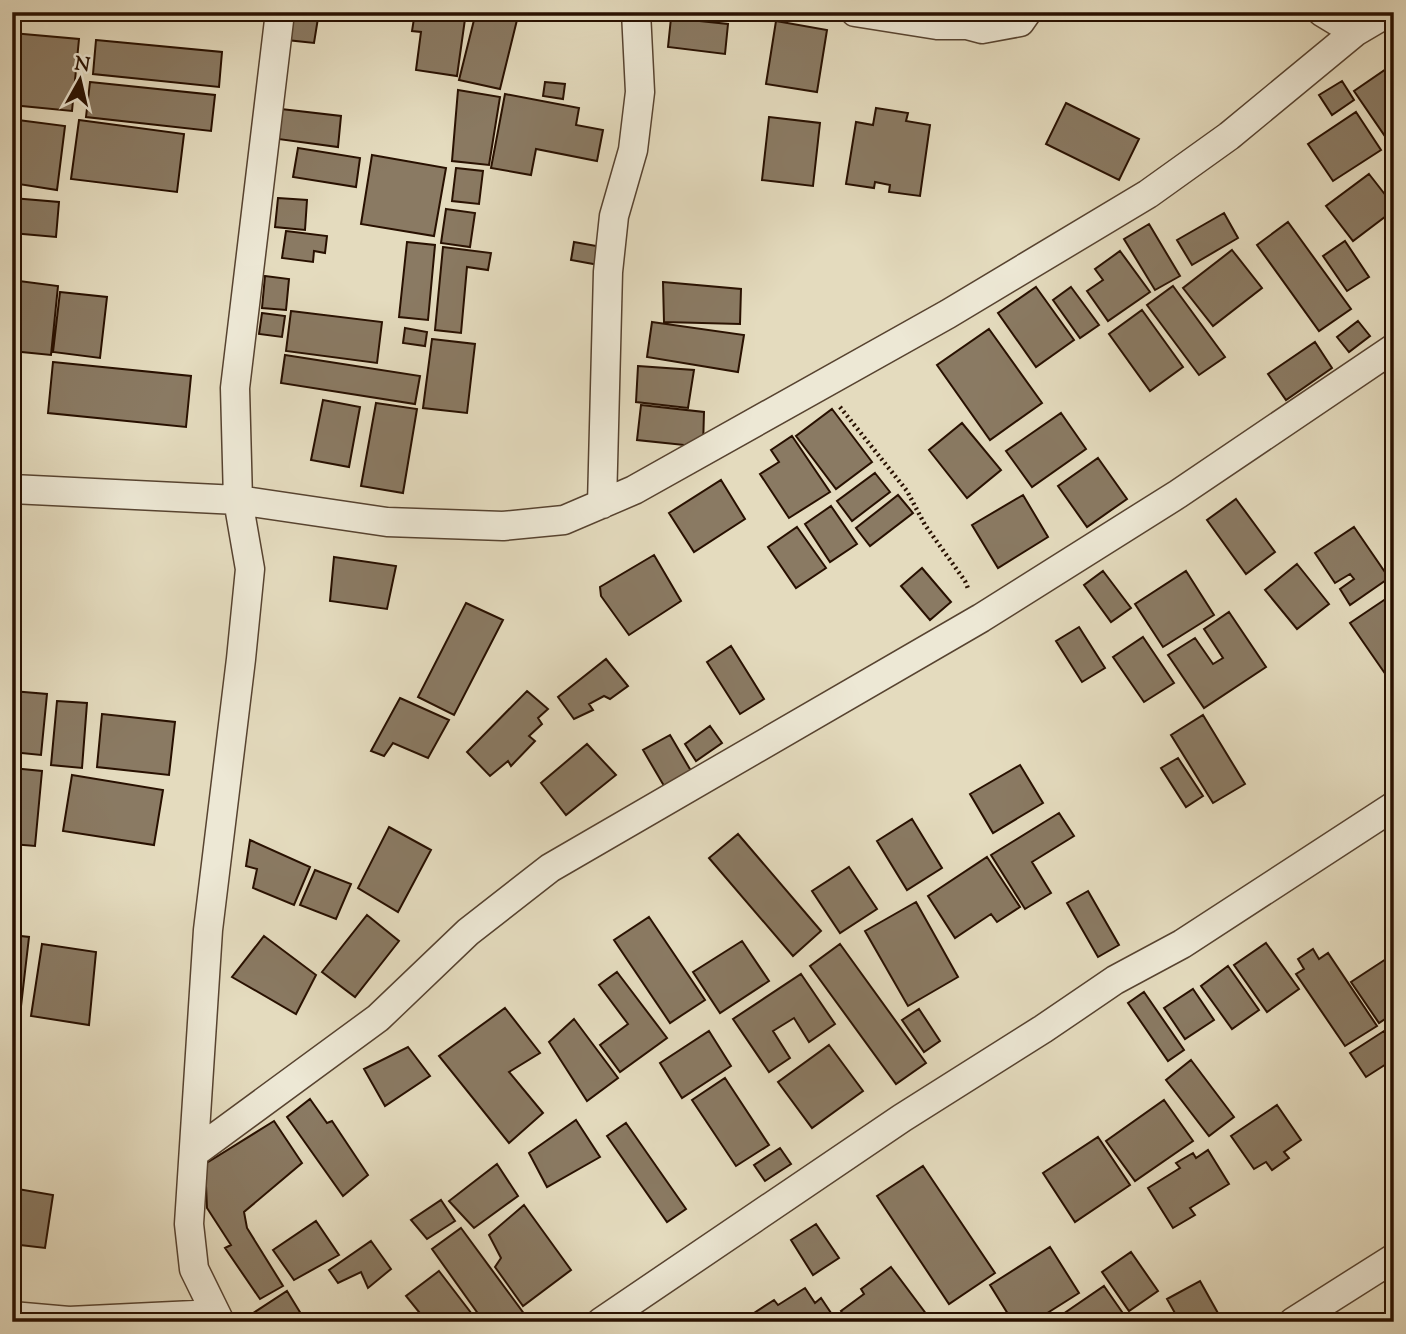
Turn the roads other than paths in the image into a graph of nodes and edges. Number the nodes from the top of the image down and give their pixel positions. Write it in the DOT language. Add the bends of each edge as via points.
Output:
graph roads {
  1 [pos="280,12"];
  2 [pos="636,12"];
  3 [pos="855,12"];
  4 [pos="1027,12"];
  5 [pos="1322,12"];
  6 [pos="1389,12"];
  7 [pos="1355,32"];
  8 [pos="1394,348"];
  9 [pos="12,489"];
  10 [pos="238,500"];
  11 [pos="602,504"];
  12 [pos="1394,806"];
  13 [pos="194,1153"];
  14 [pos="1394,1258"];
  15 [pos="12,1316"];
  16 [pos="218,1318"];
  17 [pos="601,1322"];
  18 [pos="1293,1322"];
  1 -- 10 [label="street" via="235,388"];
  2 -- 11 [label="street" via="640,92 633,150 614,216 608,272"];
  3 -- 4 [label="street" via="982,29 1020,22"];
  5 -- 7 [label="street"];
  6 -- 7 [label="street"];
  7 -- 11 [label="street" via="1229,136 1149,194 948,314"];
  8 -- 13 [label="street" via="1178,494 981,618 550,868 468,932 378,1018"];
  9 -- 10 [label="street"];
  10 -- 11 [label="street" via="387,522 503,526 564,520"];
  10 -- 13 [label="street" via="250,569 208,930"];
  12 -- 17 [label="street" via="891,1125"];
  13 -- 16 [label="street" via="189,1224 194,1269"];
  14 -- 18 [label="street"];
  15 -- 16 [label="street" via="69,1321"];
}
